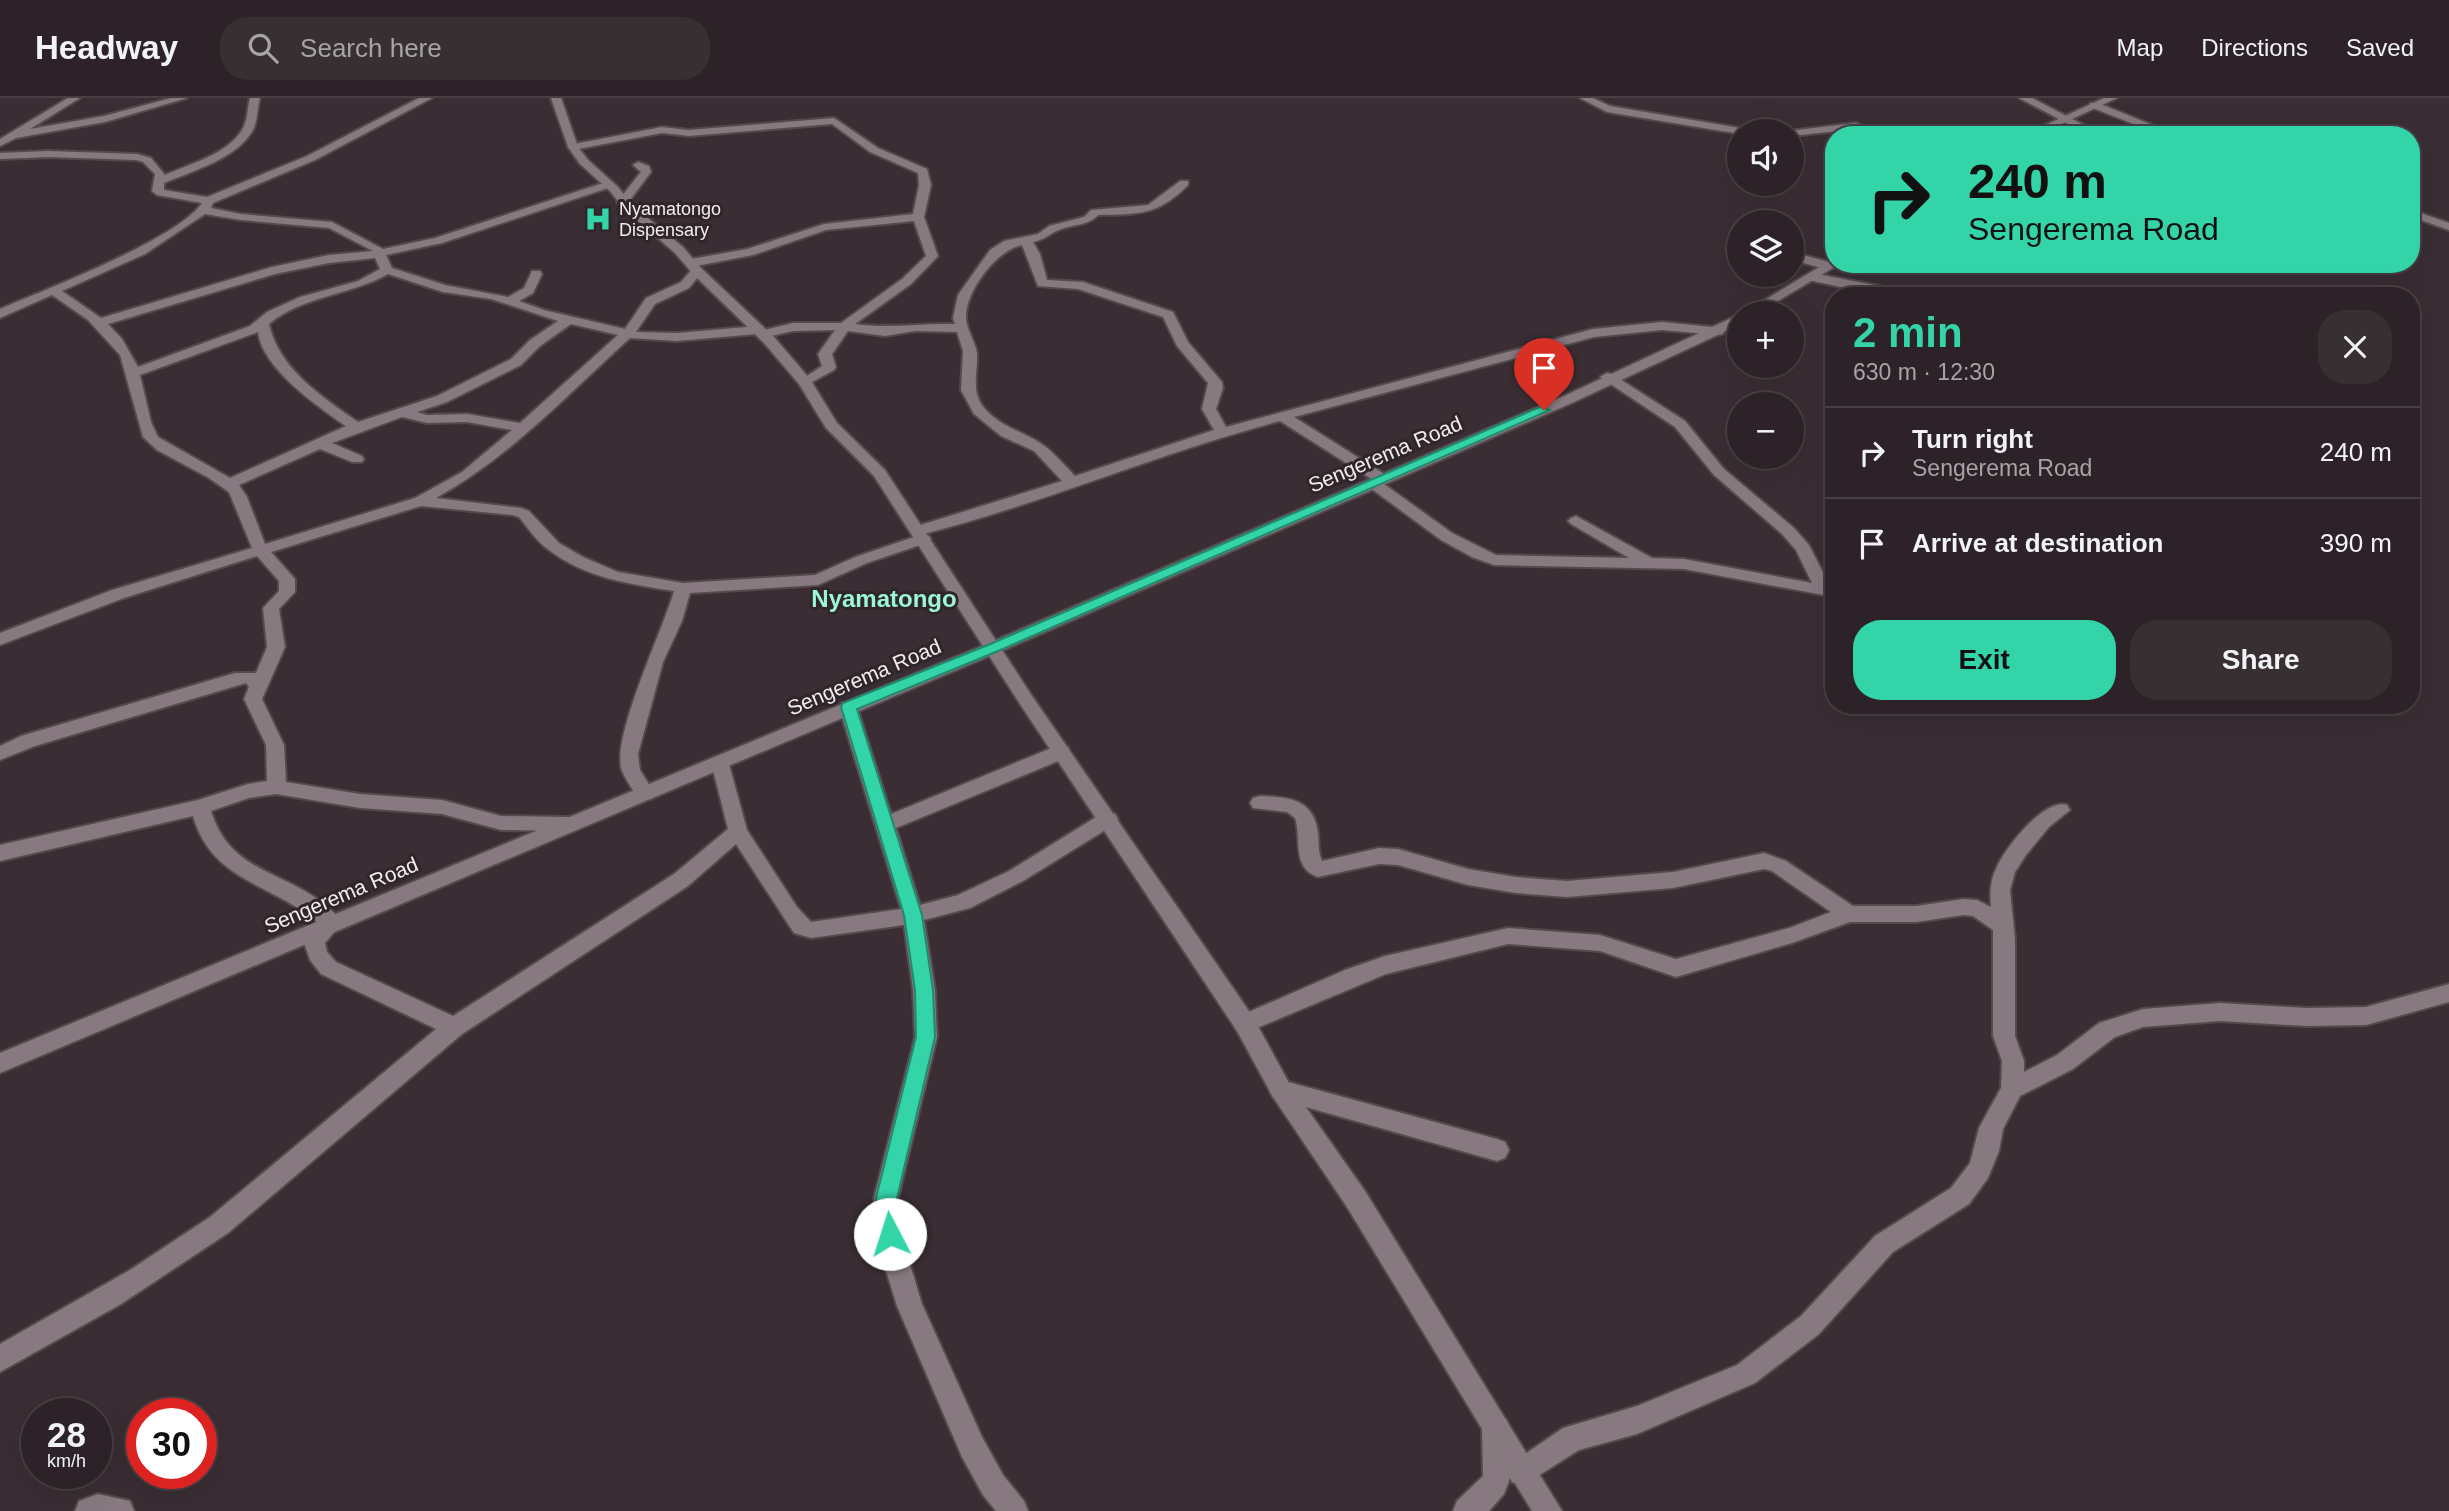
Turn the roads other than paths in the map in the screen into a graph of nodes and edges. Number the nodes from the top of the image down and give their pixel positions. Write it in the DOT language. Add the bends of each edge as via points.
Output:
graph roads {
  1 [pos="75,98"];
  2 [pos="182,98"];
  3 [pos="255,98"];
  4 [pos="427,98"];
  5 [pos="556,98"];
  6 [pos="1585,98"];
  7 [pos="2024,98"];
  8 [pos="2112,98"];
  9 [pos="2094,105"];
  10 [pos="2068,118"];
  11 [pos="2050,126"];
  12 [pos="2082,126"];
  13 [pos="2149,126"];
  14 [pos="1727,129"];
  15 [pos="1825,129"];
  16 [pos="1804,132"];
  17 [pos="16,135"];
  18 [pos="0,143"];
  19 [pos="573,147"];
  20 [pos="0,156"];
  21 [pos="638,165"];
  22 [pos="161,181"];
  23 [pos="1184,183"];
  24 [pos="607,185"];
  25 [pos="623,202"];
  26 [pos="206,206"];
  27 [pos="2420,216"];
  28 [pos="918,217"];
  29 [pos="2449,227"];
  30 [pos="1026,241"];
  31 [pos="380,253"];
  32 [pos="1804,258"];
  33 [pos="1825,263"];
  34 [pos="694,267"];
  35 [pos="1825,268"];
  36 [pos="387,270"];
  37 [pos="536,274"];
  38 [pos="1812,277"];
  39 [pos="1865,287"];
  40 [pos="54,291"];
  41 [pos="510,301"];
  42 [pos="1770,301"];
  43 [pos="0,314"];
  44 [pos="568,320"];
  45 [pos="99,323"];
  46 [pos="263,325"];
  47 [pos="846,326"];
  48 [pos="1727,326"];
  49 [pos="962,328"];
  50 [pos="1718,331"];
  51 [pos="629,332"];
  52 [pos="760,332"];
  53 [pos="134,373"];
  54 [pos="1607,377"];
  55 [pos="805,382"];
  56 [pos="404,413"];
  57 [pos="1282,416"];
  58 [pos="356,427"];
  59 [pos="523,428"];
  60 [pos="1222,432"];
  61 [pos="321,444"];
  62 [pos="357,459"];
  63 [pos="1072,482"];
  64 [pos="1379,482"];
  65 [pos="229,484"];
  66 [pos="420,501"];
  67 [pos="1576,521"];
  68 [pos="922,535"];
  69 [pos="262,551"];
  70 [pos="1647,562"];
  71 [pos="1825,585"];
  72 [pos="683,588"];
  73 [pos="1825,591"];
  74 [pos="0,639"];
  75 [pos="993,648"];
  76 [pos="260,688"];
  77 [pos="848,707"];
  78 [pos="1061,752"];
  79 [pos="0,753"];
  80 [pos="720,762"];
  81 [pos="276,787"];
  82 [pos="646,794"];
  83 [pos="1261,803"];
  84 [pos="200,807"];
  85 [pos="2060,810"];
  86 [pos="1108,818"];
  87 [pos="568,824"];
  88 [pos="886,824"];
  89 [pos="738,831"];
  90 [pos="0,853"];
  91 [pos="1849,914"];
  92 [pos="913,915"];
  93 [pos="332,923"];
  94 [pos="2003,926"];
  95 [pos="2449,993"];
  96 [pos="1245,1024"];
  97 [pos="454,1027"];
  98 [pos="0,1063"];
  99 [pos="2012,1089"];
  100 [pos="1281,1090"];
  101 [pos="1497,1150"];
  102 [pos="0,1359"];
  103 [pos="1496,1429"];
  104 [pos="1522,1472"];
  105 [pos="89,1511"];
  106 [pos="120,1511"];
  107 [pos="1014,1511"];
  108 [pos="1467,1511"];
  109 [pos="1548,1511"];
  1 -- 17 [label="street"];
  2 -- 17 [label="street" via="105,119"];
  3 -- 22 [label="street" via="250,124 239,139"];
  4 -- 26 [label="street"];
  5 -- 19 [label="street"];
  6 -- 14 [label="street" via="1607,109"];
  7 -- 10 [label="street"];
  8 -- 9 [label="street"];
  9 -- 10 [label="street"];
  9 -- 13 [label="street"];
  10 -- 11 [label="street"];
  10 -- 12 [label="street"];
  15 -- 16 [label="street"];
  17 -- 18 [label="street"];
  19 -- 24 [label="street"];
  19 -- 28 [label="street" via="662,130 836,122 874,150 923,171 925,186"];
  20 -- 22 [label="street" via="124,155 147,160 160,173"];
  21 -- 25 [label="street" via="646,172"];
  22 -- 26 [label="street" via="161,193 191,196"];
  23 -- 30 [label="street" via="1155,208 1095,212 1088,219"];
  24 -- 25 [label="street"];
  24 -- 31 [label="street" via="449,238"];
  25 -- 34 [label="street"];
  26 -- 31 [label="street" via="241,217 332,225"];
  26 -- 40 [label="street" via="141,251"];
  27 -- 29 [label="street"];
  28 -- 34 [label="street" via="824,228"];
  28 -- 47 [label="street" via="932,256"];
  30 -- 49 [label="street" via="1008,244 994,253 967,289 959,318"];
  30 -- 60 [label="street" via="1042,283 1079,285 1168,315 1182,343 1215,382 1209,409"];
  31 -- 36 [label="street"];
  31 -- 45 [label="street" via="272,271"];
  32 -- 33 [label="street"];
  34 -- 51 [label="street" via="685,285 650,301"];
  34 -- 52 [label="street"];
  35 -- 38 [label="street"];
  36 -- 41 [label="street" via="443,288"];
  36 -- 46 [label="street" via="362,284 304,300 272,315"];
  37 -- 41 [label="street" via="528,290"];
  38 -- 39 [label="street"];
  38 -- 42 [label="street"];
  40 -- 43 [label="street"];
  40 -- 45 [label="street"];
  41 -- 44 [label="street"];
  44 -- 51 [label="street"];
  44 -- 56 [label="street" via="516,362"];
  45 -- 53 [label="street"];
  46 -- 53 [label="street"];
  46 -- 58 [label="street" via="264,341 289,373"];
  47 -- 49 [label="street" via="885,332"];
  47 -- 52 [label="street"];
  47 -- 55 [label="street" via="825,354 830,367"];
  48 -- 50 [label="street, Sengerema Road"];
  49 -- 63 [label="street" via="970,351 967,386 979,411 1006,433 1039,449"];
  50 -- 54 [label="street, Sengerema Road"];
  50 -- 57 [label="street" via="1662,326 1593,333"];
  51 -- 52 [label="street" via="647,337"];
  51 -- 59 [label="street"];
  52 -- 55 [label="street"];
  53 -- 65 [label="street" via="149,436"];
  54 -- 64 [label="street, Sengerema Road" via="1569,399"];
  54 -- 71 [label="street" via="1680,424 1719,471 1788,531"];
  55 -- 68 [label="street" via="831,425 880,473"];
  56 -- 58 [label="street"];
  56 -- 59 [label="street"];
  57 -- 60 [label="street"];
  57 -- 64 [label="street"];
  58 -- 61 [label="street"];
  59 -- 66 [label="street" via="467,475"];
  60 -- 63 [label="street"];
  61 -- 62 [label="street"];
  61 -- 65 [label="street"];
  63 -- 68 [label="street"];
  64 -- 70 [label="street" via="1450,540 1494,559"];
  64 -- 75 [label="street, Sengerema Road"];
  65 -- 69 [label="street" via="241,498"];
  66 -- 69 [label="street"];
  66 -- 72 [label="street" via="516,511 553,546 577,560 614,576"];
  67 -- 70 [label="street"];
  68 -- 72 [label="street" via="818,580"];
  68 -- 75 [label="street"];
  69 -- 74 [label="street" via="118,594"];
  69 -- 76 [label="street" via="289,584 271,608 276,647"];
  70 -- 73 [label="street" via="1717,569"];
  72 -- 82 [label="street" via="674,621 654,662 628,754 631,770"];
  75 -- 77 [label="street, Sengerema Road"];
  75 -- 78 [label="street"];
  76 -- 79 [label="street" via="250,677 235,679"];
  76 -- 81 [label="street" via="253,699 275,745"];
  77 -- 80 [label="street, Sengerema Road"];
  77 -- 88 [label="street"];
  78 -- 86 [label="street"];
  78 -- 88 [label="street"];
  80 -- 82 [label="street, Sengerema Road"];
  80 -- 89 [label="street"];
  81 -- 84 [label="street"];
  81 -- 87 [label="street" via="360,801 442,807 501,823"];
  82 -- 87 [label="street, Sengerema Road"];
  83 -- 91 [label="street" via="1291,803 1299,808 1307,829 1310,862 1318,869 1379,856 1516,886 1567,889 1673,880 1764,861 1779,866"];
  84 -- 90 [label="street"];
  84 -- 93 [label="street" via="204,828 224,856 253,877 307,902"];
  85 -- 94 [label="street" via="2042,822 2005,870 2000,890"];
  86 -- 92 [label="street" via="988,891"];
  86 -- 96 [label="street"];
  87 -- 93 [label="street, Sengerema Road"];
  88 -- 92 [label="street"];
  89 -- 92 [label="street" via="802,927 822,930"];
  89 -- 97 [label="street" via="681,880"];
  91 -- 94 [label="street" via="1977,908"];
  91 -- 96 [label="street" via="1676,968 1600,943 1508,936 1385,965"];
  92 -- 107 [label="street" via="926,1037 886,1198 892,1248 910,1306 972,1447"];
  93 -- 97 [label="street" via="314,940 320,962"];
  93 -- 98 [label="street, Sengerema Road"];
  94 -- 99 [label="street" via="2004,1037 2012,1061"];
  95 -- 99 [label="street" via="2392,1011 2345,1018 2220,1012 2143,1018 2107,1030 2065,1062"];
  96 -- 100 [label="street"];
  97 -- 102 [label="street" via="219,1225 79,1317"];
  99 -- 104 [label="street" via="1992,1128 1979,1170 1960,1196 1884,1244 1810,1325 1746,1374 1637,1420 1573,1438"];
  100 -- 101 [label="street"];
  100 -- 103 [label="street" via="1356,1199"];
  103 -- 104 [label="street"];
  103 -- 108 [label="street" via="1498,1480 1492,1492"];
  104 -- 109 [label="street"];
  105 -- 106 [label="street"];
}
